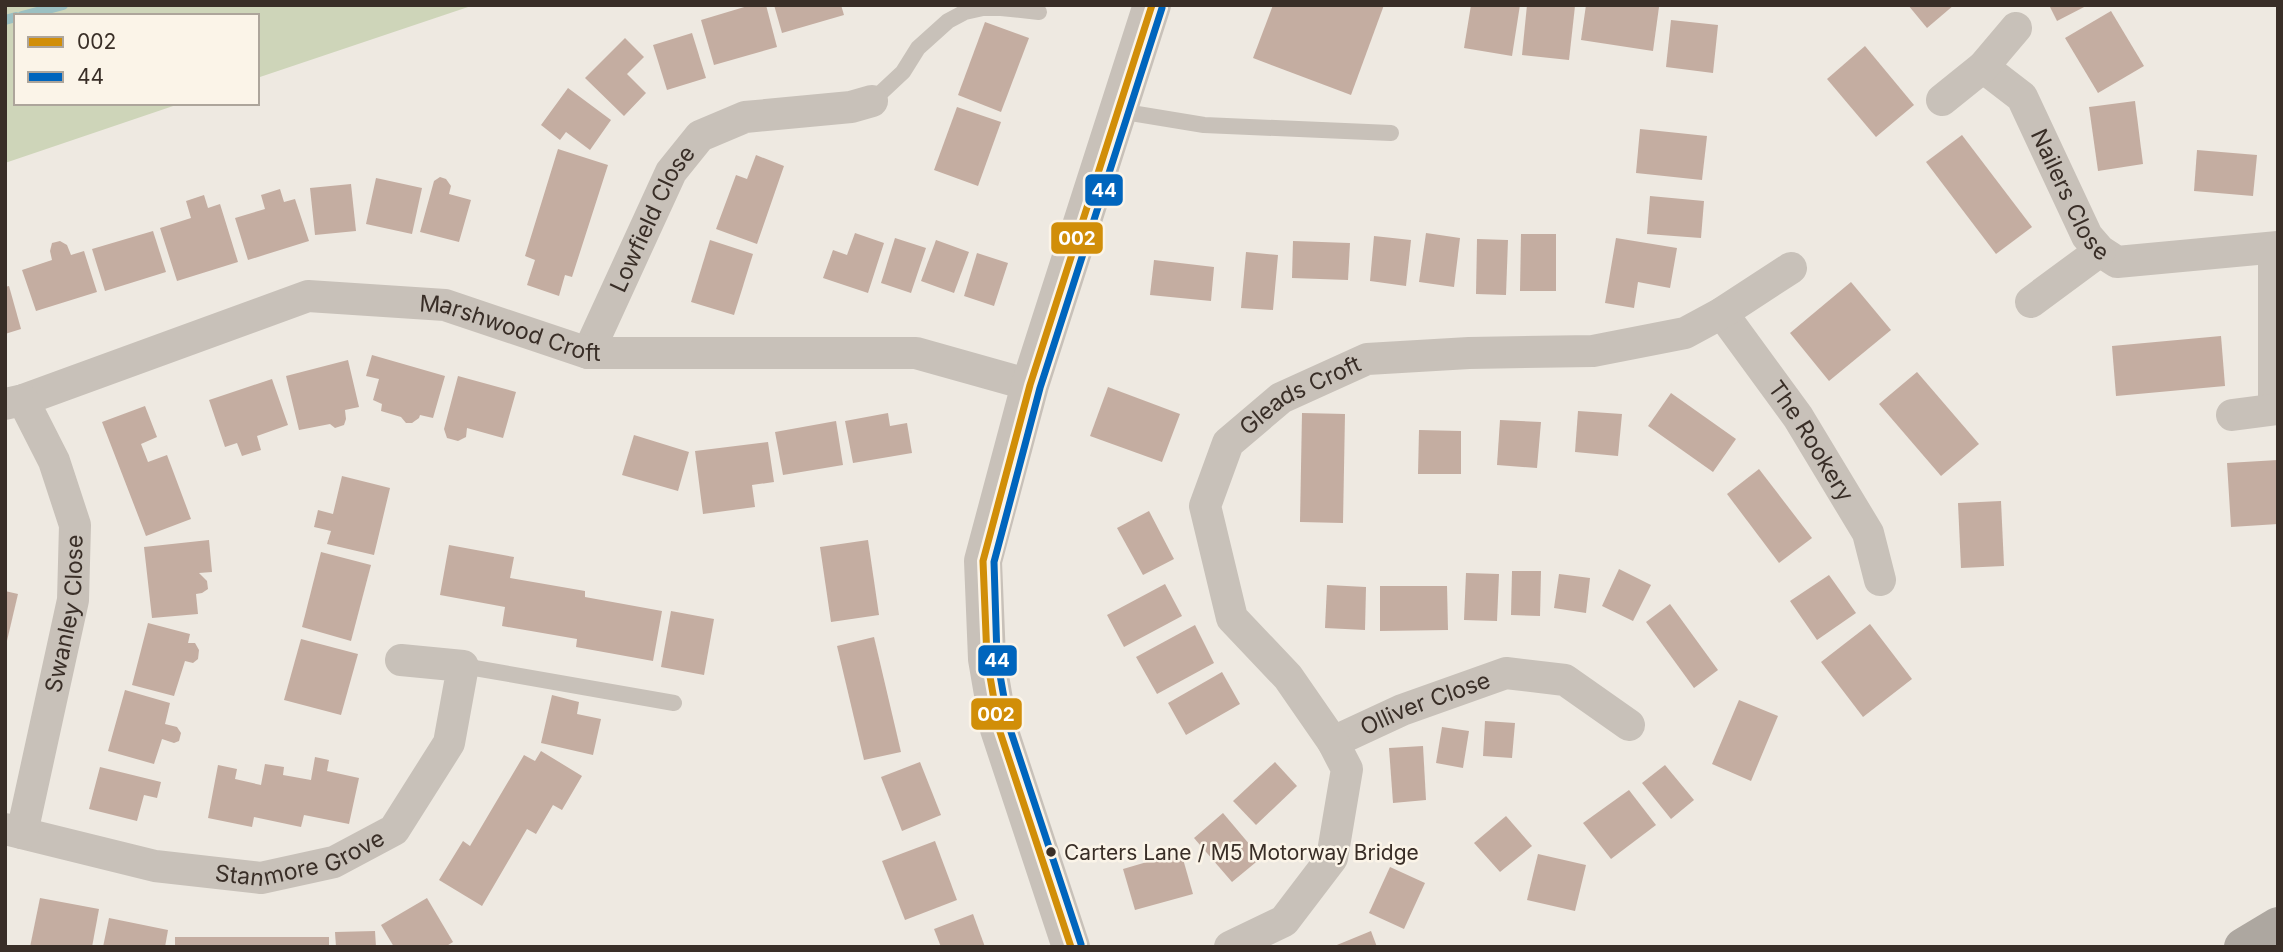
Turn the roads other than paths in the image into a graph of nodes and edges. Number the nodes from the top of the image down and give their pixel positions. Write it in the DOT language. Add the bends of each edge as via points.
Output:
graph roads {
  1 [pos="1152,5"];
  2 [pos="1039,12"];
  3 [pos="2016,28"];
  4 [pos="1983,68"];
  5 [pos="1942,100"];
  6 [pos="872,101"];
  7 [pos="1119,111"];
  8 [pos="1391,133"];
  9 [pos="2276,247"];
  10 [pos="2100,251"];
  11 [pos="1791,268"];
  12 [pos="2031,302"];
  13 [pos="1722,313"];
  14 [pos="587,354"];
  15 [pos="1030,385"];
  16 [pos="14,402"];
  17 [pos="2276,409"];
  18 [pos="2232,415"];
  19 [pos="1880,580"];
  20 [pos="401,660"];
  21 [pos="463,666"];
  22 [pos="674,703"];
  23 [pos="1629,725"];
  24 [pos="1333,741"];
  25 [pos="14,831"];
  26 [pos="2278,926"];
  27 [pos="1071,947"];
  28 [pos="1230,947"];
  29 [pos="2243,947"];
  1 -- 7 [label="street"];
  2 -- 6 [label="lane" via="983,8 948,21"];
  3 -- 4 [label="street"];
  4 -- 5 [label="street"];
  4 -- 10 [label="street, Nailers Close" via="2022,97 2087,236"];
  6 -- 14 [label="street, Lowfield Close" via="745,117 700,136 671,173"];
  7 -- 8 [label="lane" via="1204,125"];
  7 -- 15 [label="street"];
  9 -- 10 [label="street, Nailers Close" via="2117,262"];
  9 -- 17 [label="street, Nailers Close"];
  10 -- 12 [label="street"];
  11 -- 13 [label="street, Gleads Croft"];
  13 -- 19 [label="street, The Rookery" via="1798,417 1868,533"];
  13 -- 24 [label="street, Gleads Croft" via="1685,333 1593,351 1367,359 1281,398 1228,443 1205,506 1232,618 1288,677"];
  14 -- 15 [label="street, Marshwood Croft" via="916,353"];
  14 -- 16 [label="street, Marshwood Croft" via="446,305 308,296"];
  15 -- 27 [label="street" via="983,561 986,659 999,729"];
  16 -- 25 [label="street, Swanley Close" via="54,461 75,525 74,600"];
  17 -- 18 [label="street, Nailers Close"];
  20 -- 21 [label="street"];
  21 -- 22 [label="lane"];
  21 -- 25 [label="street, Stanmore Grove" via="449,743 394,830 334,862 261,878 155,866"];
  23 -- 24 [label="street, Olliver Close" via="1565,680 1506,673 1402,710"];
  24 -- 28 [label="street, Gleads Croft" via="1347,769 1332,858 1284,921"];
  26 -- 29 [label="highway"];
}
